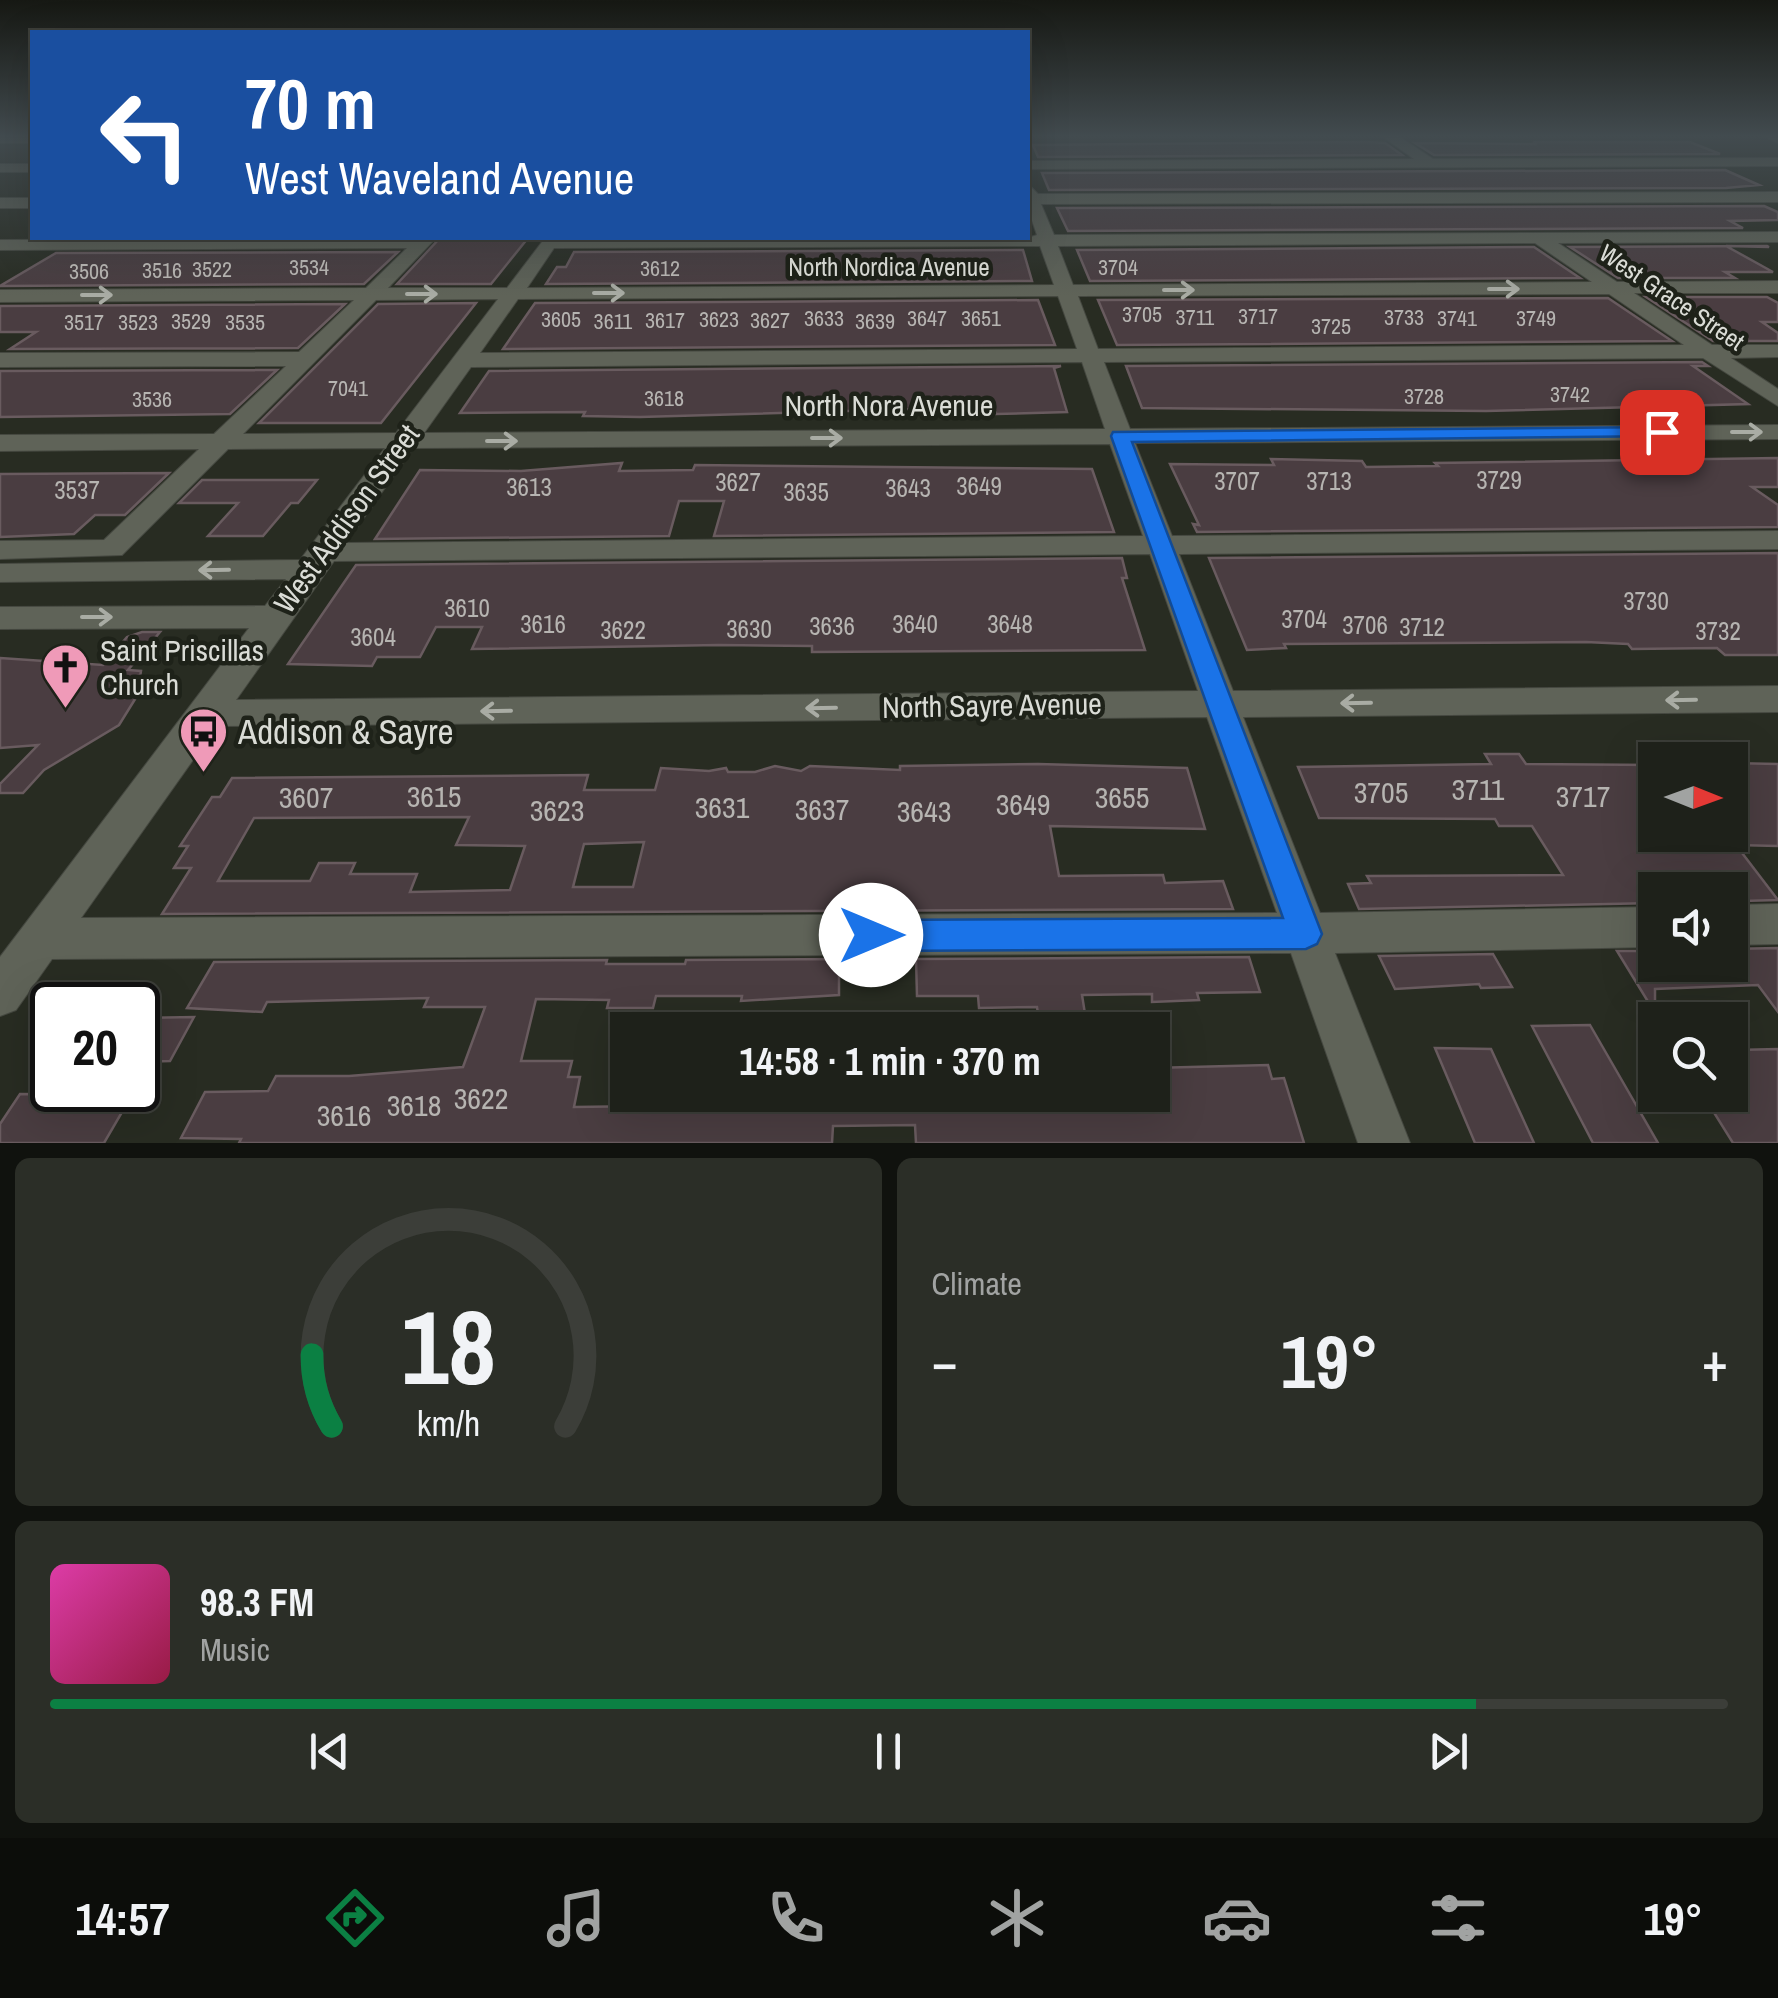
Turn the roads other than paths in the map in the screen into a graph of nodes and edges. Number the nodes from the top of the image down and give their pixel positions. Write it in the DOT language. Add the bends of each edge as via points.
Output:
graph roads {
  1 [pos="1467,189"];
  2 [pos="1030,196"];
  3 [pos="1778,196"];
  4 [pos="1030,198"];
  5 [pos="1480,198"];
  6 [pos="0,203"];
  7 [pos="30,203"];
  8 [pos="1778,237"];
  9 [pos="1540,238"];
  10 [pos="425,240"];
  11 [pos="551,240"];
  12 [pos="1047,240"];
  13 [pos="51,241"];
  14 [pos="0,245"];
  15 [pos="15,261"];
  16 [pos="1778,287"];
  17 [pos="1614,288"];
  18 [pos="1066,291"];
  19 [pos="371,294"];
  20 [pos="512,294"];
  21 [pos="0,296"];
  22 [pos="1778,351"];
  23 [pos="1707,352"];
  24 [pos="1090,356"];
  25 [pos="306,359"];
  26 [pos="0,360"];
  27 [pos="464,360"];
  28 [pos="1778,399"];
  29 [pos="1778,432"];
  30 [pos="1120,436"];
  31 [pos="221,442"];
  32 [pos="404,442"];
  33 [pos="0,443"];
  34 [pos="1778,540"];
  35 [pos="1161,545"];
  36 [pos="0,550"];
  37 [pos="318,560"];
  38 [pos="0,572"];
  39 [pos="0,618"];
  40 [pos="276,618"];
  41 [pos="1778,699"];
  42 [pos="1221,704"];
  43 [pos="206,714"];
  44 [pos="1778,924"];
  45 [pos="1748,925"];
  46 [pos="1638,926"];
  47 [pos="1306,934"];
  48 [pos="40,939"];
  49 [pos="0,994"];
  50 [pos="1384,1143"];
  1 -- 5 [label="street, West Grace Street"];
  2 -- 5 [label="street"];
  3 -- 5 [label="street"];
  4 -- 12 [label="street"];
  5 -- 9 [label="street, West Grace Street"];
  6 -- 7 [label="street"];
  8 -- 9 [label="street"];
  9 -- 12 [label="street"];
  9 -- 17 [label="street, West Grace Street"];
  10 -- 13 [label="street"];
  10 -- 19 [label="street"];
  11 -- 12 [label="street"];
  11 -- 20 [label="street, West Addison Street"];
  12 -- 18 [label="street"];
  13 -- 14 [label="street"];
  13 -- 15 [label="street"];
  16 -- 17 [label="street, North Nordica Avenue"];
  18 -- 17 [label="street, North Nordica Avenue, one-way"];
  17 -- 23 [label="street, West Grace Street"];
  20 -- 18 [label="street, North Nordica Avenue, one-way"];
  18 -- 24 [label="street"];
  19 -- 20 [label="street, North Nordica Avenue, one-way"];
  21 -- 19 [label="street, North Nordica Avenue, one-way"];
  19 -- 25 [label="street"];
  20 -- 27 [label="street, West Addison Street"];
  22 -- 23 [label="street"];
  23 -- 24 [label="street"];
  23 -- 28 [label="street, West Grace Street"];
  24 -- 27 [label="street"];
  24 -- 30 [label="street"];
  25 -- 26 [label="street"];
  25 -- 31 [label="street"];
  27 -- 32 [label="street, West Addison Street"];
  30 -- 29 [label="street, North Nora Avenue, one-way"];
  32 -- 30 [label="street, North Nora Avenue, one-way"];
  30 -- 35 [label="street"];
  31 -- 32 [label="street, North Nora Avenue"];
  31 -- 33 [label="street, North Nora Avenue"];
  31 -- 36 [label="street" via="112,550"];
  32 -- 37 [label="street, West Addison Street"];
  34 -- 35 [label="street"];
  35 -- 37 [label="street"];
  35 -- 42 [label="street"];
  37 -- 38 [label="street, one-way"];
  37 -- 40 [label="street, West Addison Street"];
  39 -- 40 [label="street, one-way"];
  40 -- 43 [label="street, West Addison Street"];
  41 -- 42 [label="street, North Sayre Avenue, one-way"];
  42 -- 43 [label="street, North Sayre Avenue, one-way"];
  42 -- 47 [label="street"];
  43 -- 48 [label="street, West Addison Street"];
  44 -- 45 [label="street"];
  46 -- 47 [label="street"];
  47 -- 48 [label="street"];
  47 -- 50 [label="street"];
  48 -- 49 [label="street, West Addison Street"];
}
